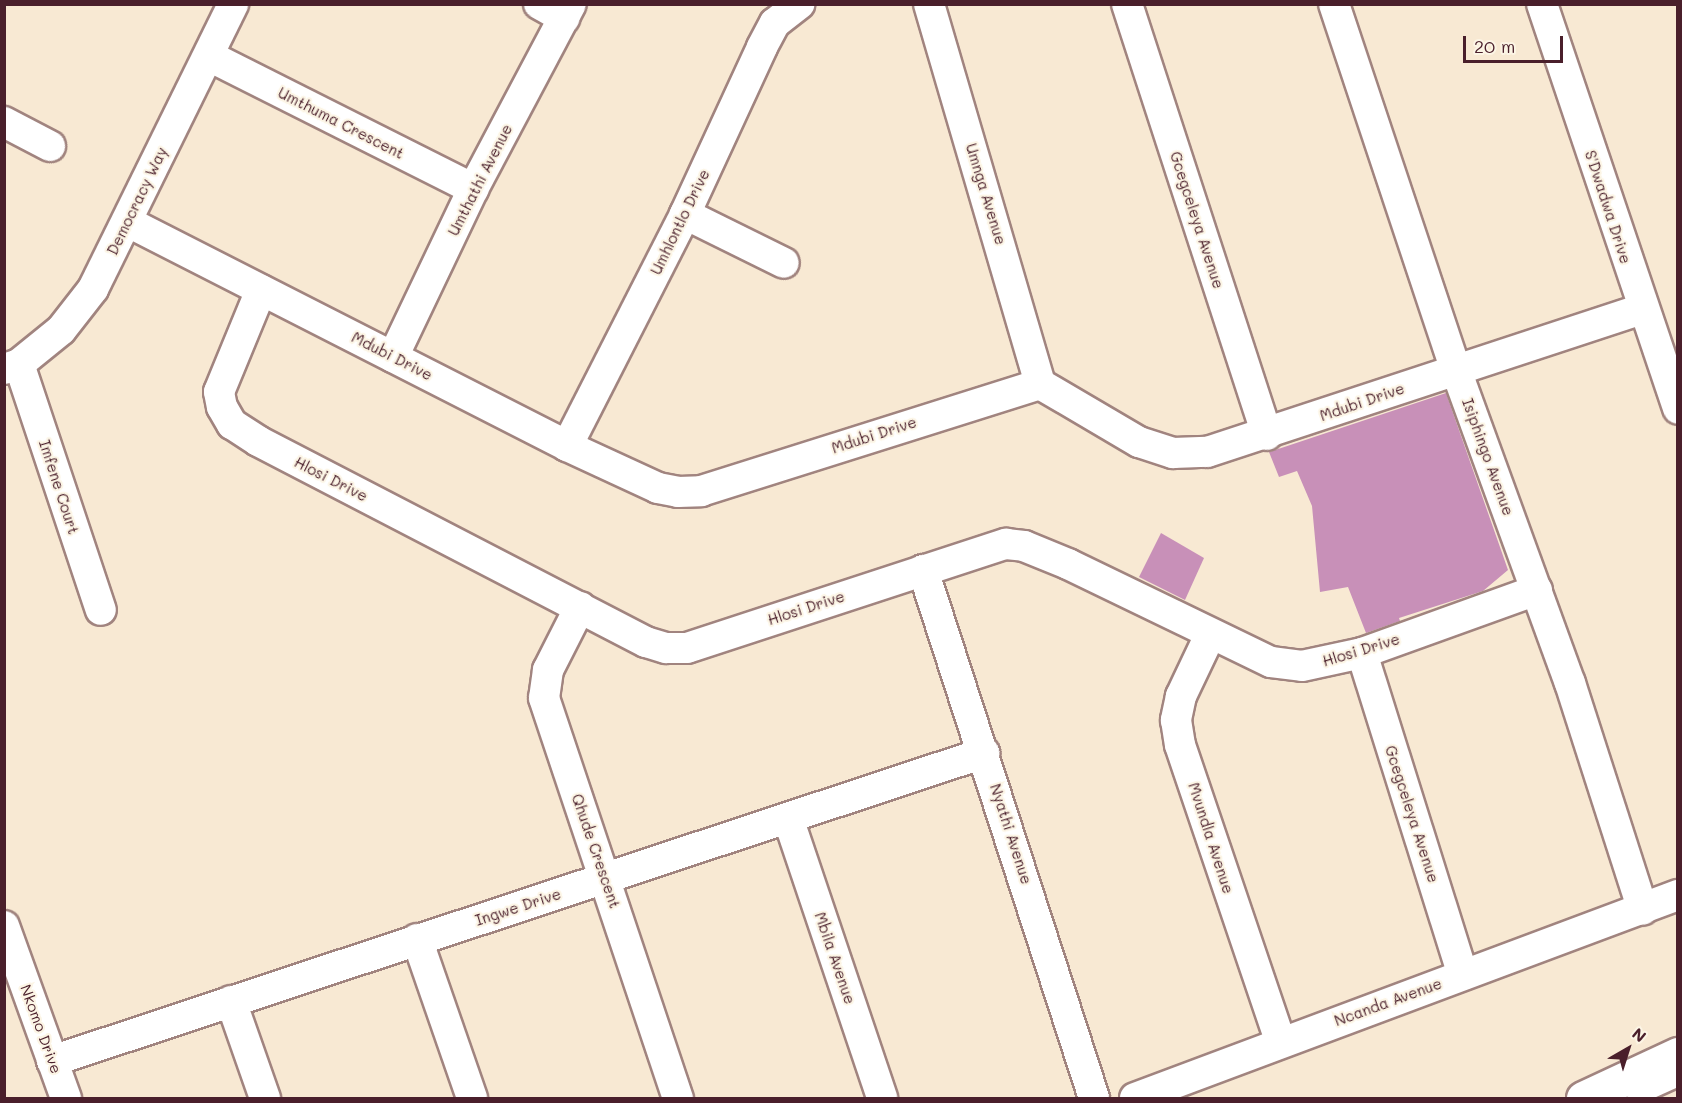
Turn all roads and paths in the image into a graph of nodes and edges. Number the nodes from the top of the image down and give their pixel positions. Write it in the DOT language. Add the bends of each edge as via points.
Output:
graph roads {
  1 [pos="233,4"];
  2 [pos="799,4"];
  3 [pos="929,4"];
  4 [pos="1127,4"];
  5 [pos="1334,4"];
  6 [pos="1542,4"];
  7 [pos="558,9"];
  8 [pos="209,56"];
  9 [pos="4,122"];
  10 [pos="50,146"];
  11 [pos="473,189"];
  12 [pos="685,214"];
  13 [pos="128,222"];
  14 [pos="784,263"];
  15 [pos="261,290"];
  16 [pos="1643,309"];
  17 [pos="393,357"];
  18 [pos="12,366"];
  19 [pos="1456,370"];
  20 [pos="1040,384"];
  21 [pos="1677,409"];
  22 [pos="1268,435"];
  23 [pos="567,446"];
  24 [pos="923,570"];
  25 [pos="1537,590"];
  26 [pos="580,607"];
  27 [pos="100,610"];
  28 [pos="1210,635"];
  29 [pos="1362,653"];
  30 [pos="984,753"];
  31 [pos="788,818"];
  32 [pos="606,878"];
  33 [pos="1677,895"];
  34 [pos="1643,910"];
  35 [pos="4,926"];
  36 [pos="417,939"];
  37 [pos="1462,975"];
  38 [pos="231,1001"];
  39 [pos="1280,1041"];
  40 [pos="1677,1054"];
  41 [pos="52,1061"];
  42 [pos="1677,1078"];
  43 [pos="66,1098"];
  44 [pos="265,1098"];
  45 [pos="472,1098"];
  46 [pos="678,1098"];
  47 [pos="882,1098"];
  48 [pos="1094,1098"];
  49 [pos="1134,1098"];
  50 [pos="1583,1098"];
  51 [pos="1634,1098"];
  1 -- 8 [label="street, Democracy Way"];
  2 -- 12 [label="street, Umhlontlo Drive" via="775,23 766,39"];
  3 -- 20 [label="street, Umnga Avenue"];
  4 -- 22 [label="street, Gcegceleya Avenue"];
  5 -- 19 [label="street, Isiphingo Avenue"];
  6 -- 16 [label="street, S'Dwadwa Drive"];
  7 -- 11 [label="street, Umthathi Avenue"];
  8 -- 11 [label="street, Umthuma Crescent"];
  8 -- 13 [label="street, Democracy Way"];
  9 -- 10 [label="street"];
  11 -- 17 [label="street, Umthathi Avenue"];
  12 -- 14 [label="street"];
  12 -- 23 [label="street, Umhlontlo Drive"];
  13 -- 15 [label="street, Mdubi Drive"];
  13 -- 18 [label="street, Democracy Way" via="80,309 61,330"];
  15 -- 17 [label="street, Mdubi Drive"];
  15 -- 26 [label="street, Hlosi Drive" via="219,392 232,424"];
  16 -- 19 [label="street, Mdubi Drive"];
  16 -- 21 [label="street, S'Dwadwa Drive"];
  17 -- 23 [label="street, Mdubi Drive"];
  18 -- 27 [label="street, Imfene Court"];
  19 -- 22 [label="street, Mdubi Drive"];
  19 -- 25 [label="street, Isiphingo Avenue"];
  20 -- 22 [label="street, Mdubi Drive" via="1103,424 1173,453 1208,452"];
  20 -- 23 [label="street, Mdubi Drive" via="700,491 658,488"];
  24 -- 26 [label="street, Hlosi Drive" via="687,648 646,642"];
  24 -- 28 [label="street, Hlosi Drive" via="1006,544 1024,546"];
  24 -- 30 [label="street, Nyathi Avenue"];
  25 -- 29 [label="street, Hlosi Drive"];
  25 -- 34 [label="street, Isiphingo Avenue"];
  26 -- 32 [label="street, Qhude Crescent" via="548,670 544,698"];
  28 -- 29 [label="street, Hlosi Drive" via="1272,662 1302,666"];
  28 -- 39 [label="street, Mvundla Avenue" via="1181,696 1176,720 1180,745"];
  29 -- 37 [label="street, Gcegceleya Avenue"];
  30 -- 31 [label="street, Ingwe Drive"];
  30 -- 48 [label="street, Nyathi Avenue"];
  31 -- 32 [label="street, Ingwe Drive"];
  31 -- 47 [label="street, Mbila Avenue"];
  32 -- 36 [label="street, Ingwe Drive"];
  32 -- 46 [label="street, Qhude Crescent"];
  33 -- 34 [label="street"];
  34 -- 37 [label="street, Ncanda Avenue"];
  35 -- 41 [label="street, Nkomo Drive"];
  36 -- 38 [label="street, Ingwe Drive"];
  36 -- 45 [label="street"];
  37 -- 39 [label="street, Ncanda Avenue"];
  38 -- 41 [label="street, Ingwe Drive"];
  38 -- 44 [label="street"];
  39 -- 49 [label="street, Ncanda Avenue"];
  40 -- 50 [label="main road"];
  41 -- 43 [label="street, Nkomo Drive"];
  42 -- 51 [label="lane"];
}
